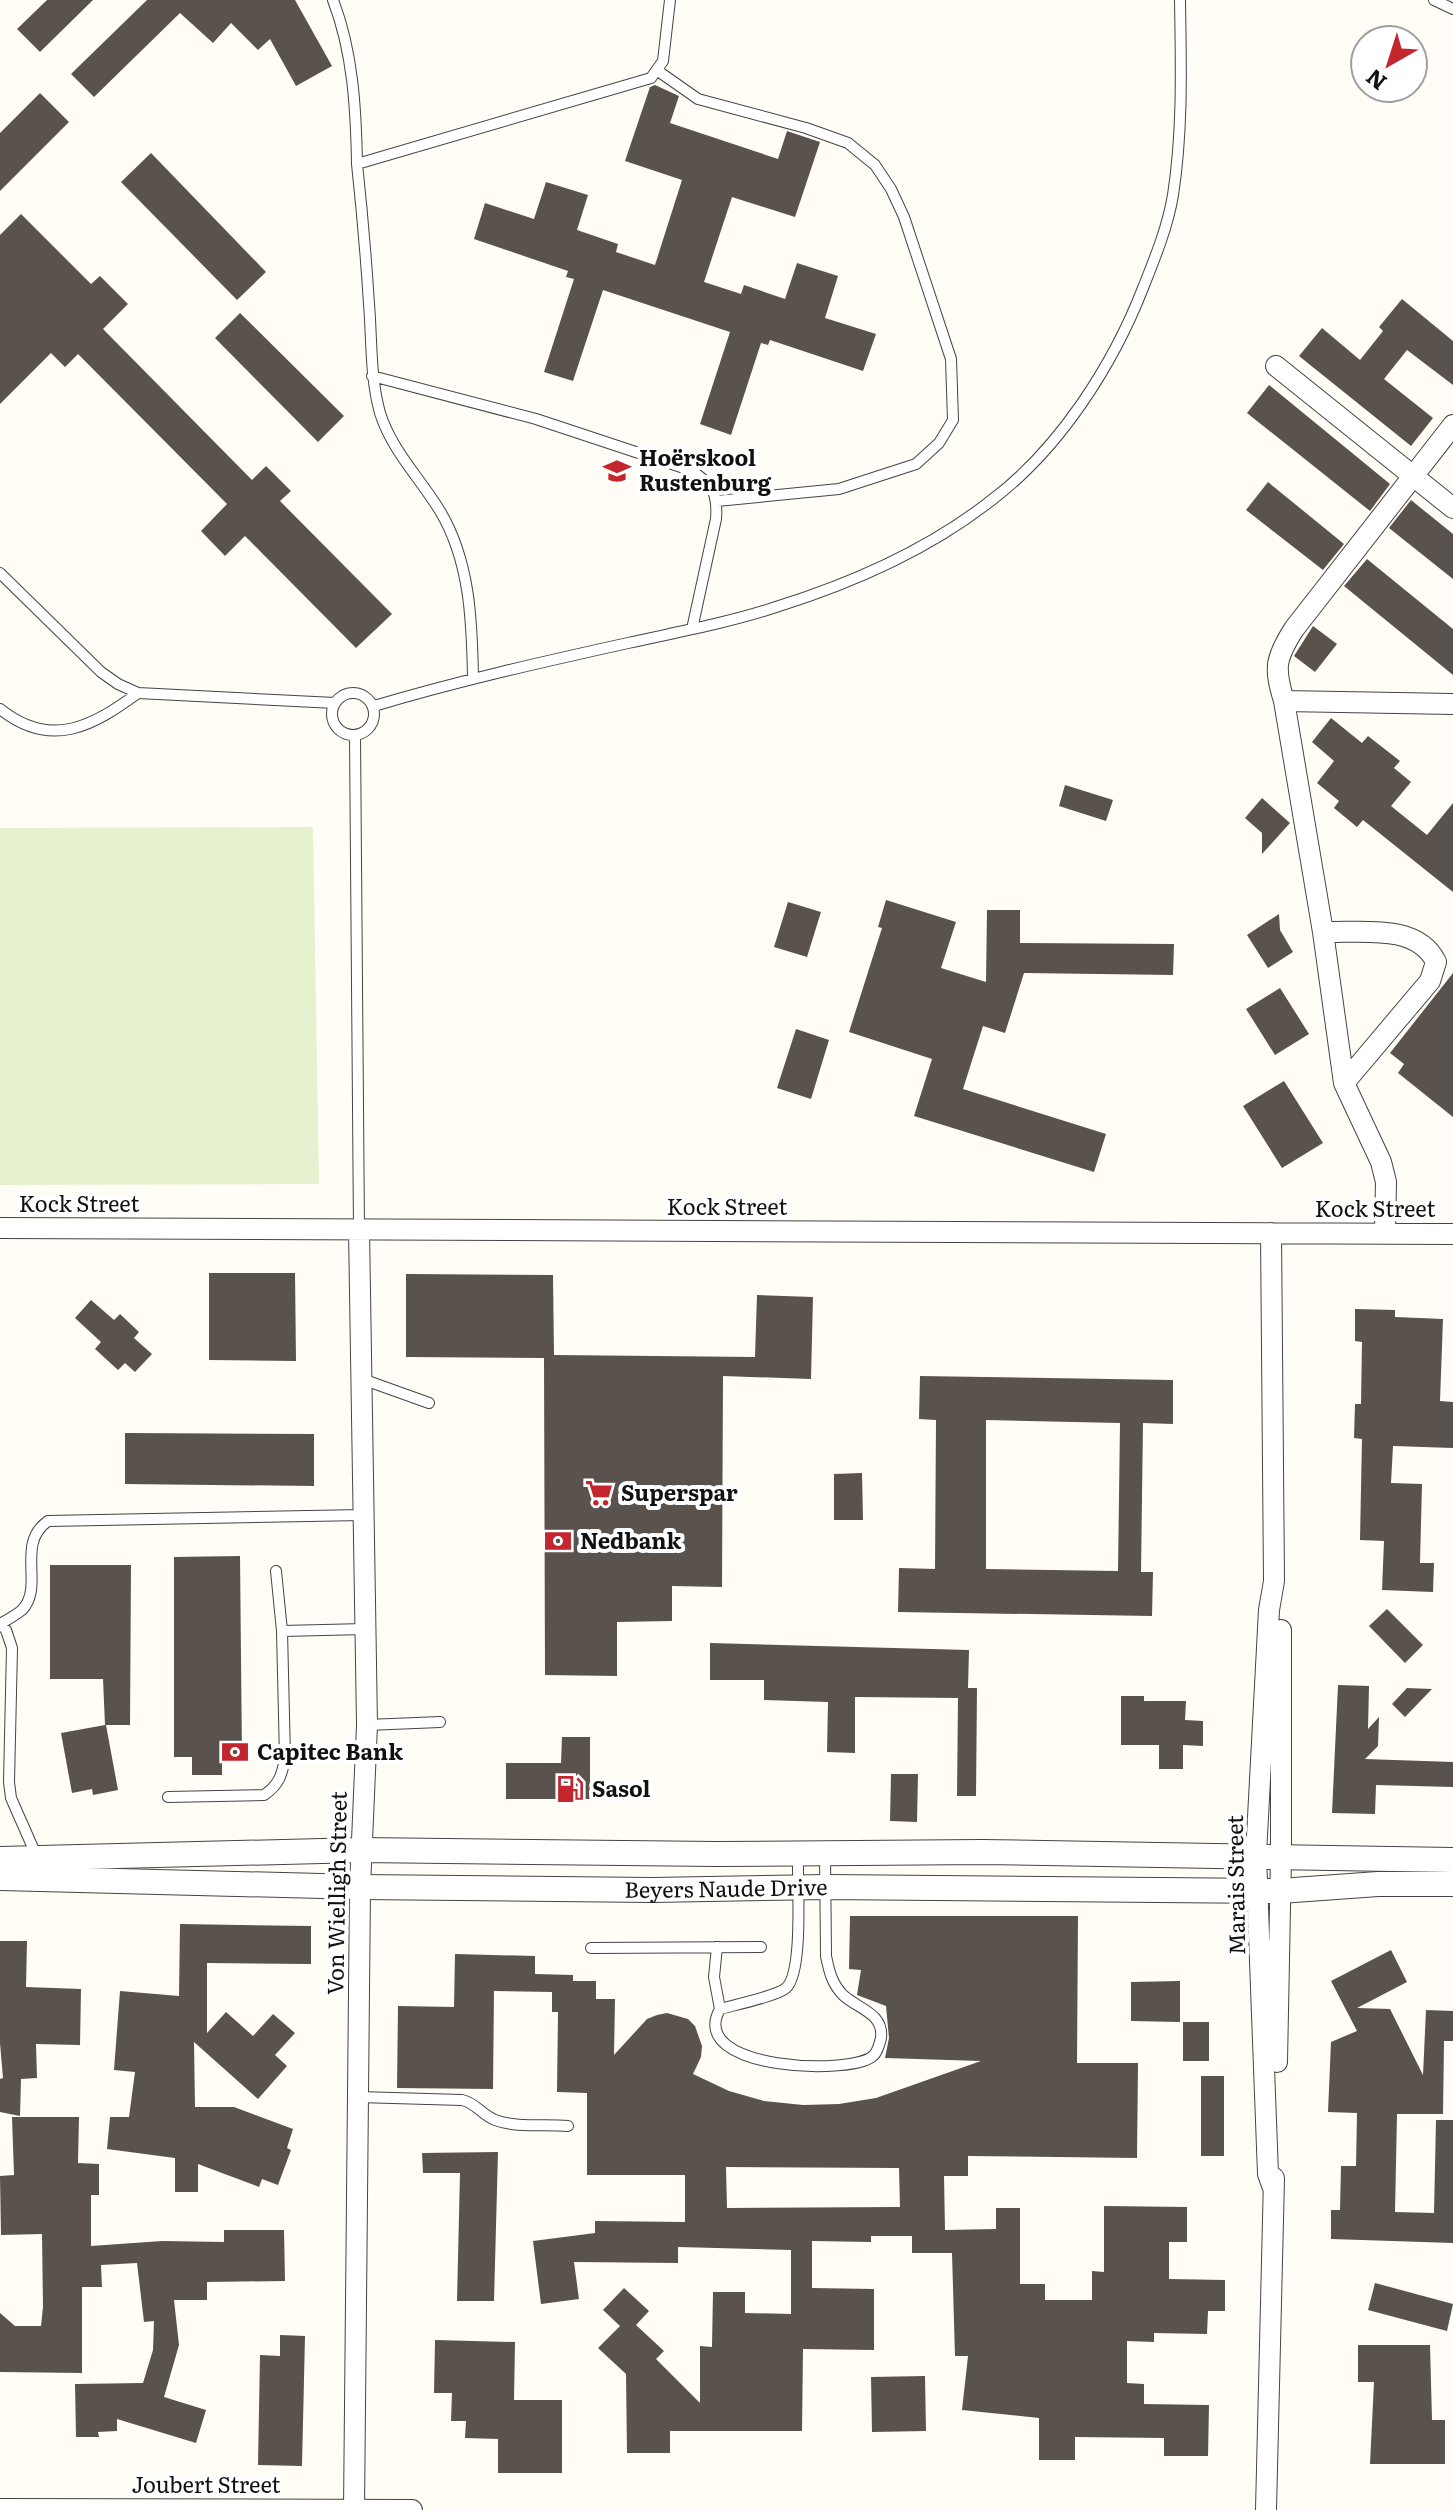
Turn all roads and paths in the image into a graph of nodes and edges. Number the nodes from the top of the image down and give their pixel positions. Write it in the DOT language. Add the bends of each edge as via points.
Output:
graph roads {
  1 [pos="333,0"];
  2 [pos="670,0"];
  3 [pos="1180,0"];
  4 [pos="1434,0"];
  5 [pos="1453,9"];
  6 [pos="658,71"];
  7 [pos="357,164"];
  8 [pos="1276,366"];
  9 [pos="372,376"];
  10 [pos="1453,425"];
  11 [pos="1413,476"];
  12 [pos="717,501"];
  13 [pos="1453,508"];
  14 [pos="0,573"];
  15 [pos="692,629"];
  16 [pos="473,677"];
  17 [pos="138,693"];
  18 [pos="1284,701"];
  19 [pos="335,703"];
  20 [pos="1453,704"];
  21 [pos="374,706"];
  22 [pos="0,709"];
  23 [pos="355,736"];
  24 [pos="1323,932"];
  25 [pos="1344,1083"];
  26 [pos="0,1228"];
  27 [pos="359,1230"];
  28 [pos="1271,1233"];
  29 [pos="1385,1233"];
  30 [pos="1453,1234"];
  31 [pos="360,1378"];
  32 [pos="429,1403"];
  33 [pos="363,1515"];
  34 [pos="276,1571"];
  35 [pos="1274,1581"];
  36 [pos="0,1624"];
  37 [pos="365,1629"];
  38 [pos="282,1631"];
  39 [pos="440,1722"];
  40 [pos="367,1725"];
  41 [pos="168,1797"];
  42 [pos="361,1850"];
  43 [pos="798,1854"];
  44 [pos="825,1854"];
  45 [pos="1256,1855"];
  46 [pos="1281,1856"];
  47 [pos="38,1858"];
  48 [pos="0,1859"];
  49 [pos="1453,1860"];
  50 [pos="0,1878"];
  51 [pos="1453,1884"];
  52 [pos="360,1887"];
  53 [pos="797,1887"];
  54 [pos="827,1887"];
  55 [pos="1269,1890"];
  56 [pos="717,1947"];
  57 [pos="761,1947"];
  58 [pos="591,1948"];
  59 [pos="720,2009"];
  60 [pos="358,2097"];
  61 [pos="568,2126"];
  62 [pos="0,2509"];
  63 [pos="354,2510"];
  64 [pos="412,2510"];
  65 [pos="1266,2510"];
  1 -- 7 [label="lane" via="348,48"];
  2 -- 6 [label="lane"];
  3 -- 15 [label="lane" via="1178,144 1172,197 1156,256 1131,319 1098,380 1049,445 994,499 879,568 774,608"];
  4 -- 5 [label="lane"];
  6 -- 7 [label="lane" via="614,90"];
  6 -- 12 [label="lane" via="698,99 848,143 875,165 904,217 951,359 953,420 939,443 916,464 839,489"];
  7 -- 9 [label="lane"];
  8 -- 11 [label="street"];
  9 -- 12 [label="lane" via="536,419 690,470 706,480"];
  9 -- 16 [label="lane" via="387,430 442,514 456,547 472,616"];
  10 -- 11 [label="street"];
  11 -- 13 [label="street"];
  11 -- 18 [label="street" via="1283,647 1276,675"];
  12 -- 15 [label="lane"];
  14 -- 17 [label="lane" via="101,672"];
  15 -- 16 [label="lane"];
  16 -- 21 [label="lane"];
  17 -- 19 [label="lane"];
  17 -- 22 [label="lane" via="82,728 59,731 30,725"];
  18 -- 20 [label="street"];
  18 -- 24 [label="street"];
  19 -- 21 [label="lane" via="355,692"];
  19 -- 23 [label="lane" via="335,726"];
  21 -- 23 [label="lane" via="375,720 368,731"];
  23 -- 27 [label="lane"];
  24 -- 25 [label="street"];
  24 -- 25 [label="street" via="1396,933 1429,948 1436,962 1430,981"];
  25 -- 29 [label="street" via="1381,1162"];
  26 -- 27 [label="street, Kock Street"];
  27 -- 28 [label="street, Kock Street"];
  27 -- 31 [label="street, Von Wielligh Street"];
  28 -- 29 [label="street, Kock Street"];
  28 -- 35 [label="street, Marais Street"];
  29 -- 30 [label="street, Kock Street"];
  31 -- 32 [label="lane"];
  31 -- 33 [label="street, Von Wielligh Street"];
  33 -- 36 [label="lane" via="48,1521 32,1542 28,1599 23,1609"];
  33 -- 37 [label="street, Von Wielligh Street"];
  34 -- 38 [label="lane"];
  35 -- 45 [label="street, Marais Street"];
  35 -- 46 [label="street, Marais Street" via="1281,1612"];
  36 -- 47 [label="lane" via="12,1648 11,1798"];
  37 -- 38 [label="lane"];
  37 -- 40 [label="street, Von Wielligh Street"];
  38 -- 41 [label="lane" via="285,1758 276,1787 250,1797"];
  39 -- 40 [label="lane"];
  40 -- 42 [label="street, Von Wielligh Street"];
  42 -- 43 [label="street, Beyers Naude Drive"];
  42 -- 47 [label="street, Beyers Naude Drive"];
  42 -- 52 [label="street, Von Wielligh Street"];
  43 -- 44 [label="street, Beyers Naude Drive"];
  43 -- 53 [label="lane"];
  44 -- 45 [label="street, Beyers Naude Drive"];
  44 -- 54 [label="lane"];
  45 -- 46 [label="street, Beyers Naude Drive"];
  45 -- 55 [label="street, Marais Street"];
  46 -- 49 [label="street, Beyers Naude Drive"];
  46 -- 55 [label="street, Marais Street"];
  47 -- 48 [label="street, Beyers Naude Drive"];
  50 -- 52 [label="street, Beyers Naude Drive"];
  51 -- 55 [label="street, Beyers Naude Drive"];
  52 -- 53 [label="street, Beyers Naude Drive"];
  52 -- 60 [label="street, Von Wielligh Street"];
  53 -- 54 [label="street, Beyers Naude Drive"];
  53 -- 59 [label="lane" via="798,1948 787,1988"];
  54 -- 55 [label="street, Beyers Naude Drive"];
  54 -- 59 [label="lane" via="829,1973 843,1994 877,2018 881,2041 874,2055 840,2067 737,2053 715,2032"];
  55 -- 65 [label="street, Marais Street" via="1275,2173"];
  56 -- 57 [label="lane"];
  56 -- 58 [label="lane"];
  56 -- 59 [label="lane" via="714,1977"];
  60 -- 61 [label="lane" via="462,2100 503,2122"];
  60 -- 63 [label="street, Von Wielligh Street"];
  62 -- 63 [label="street, Joubert Street"];
  63 -- 64 [label="street, Joubert Street"];
}
